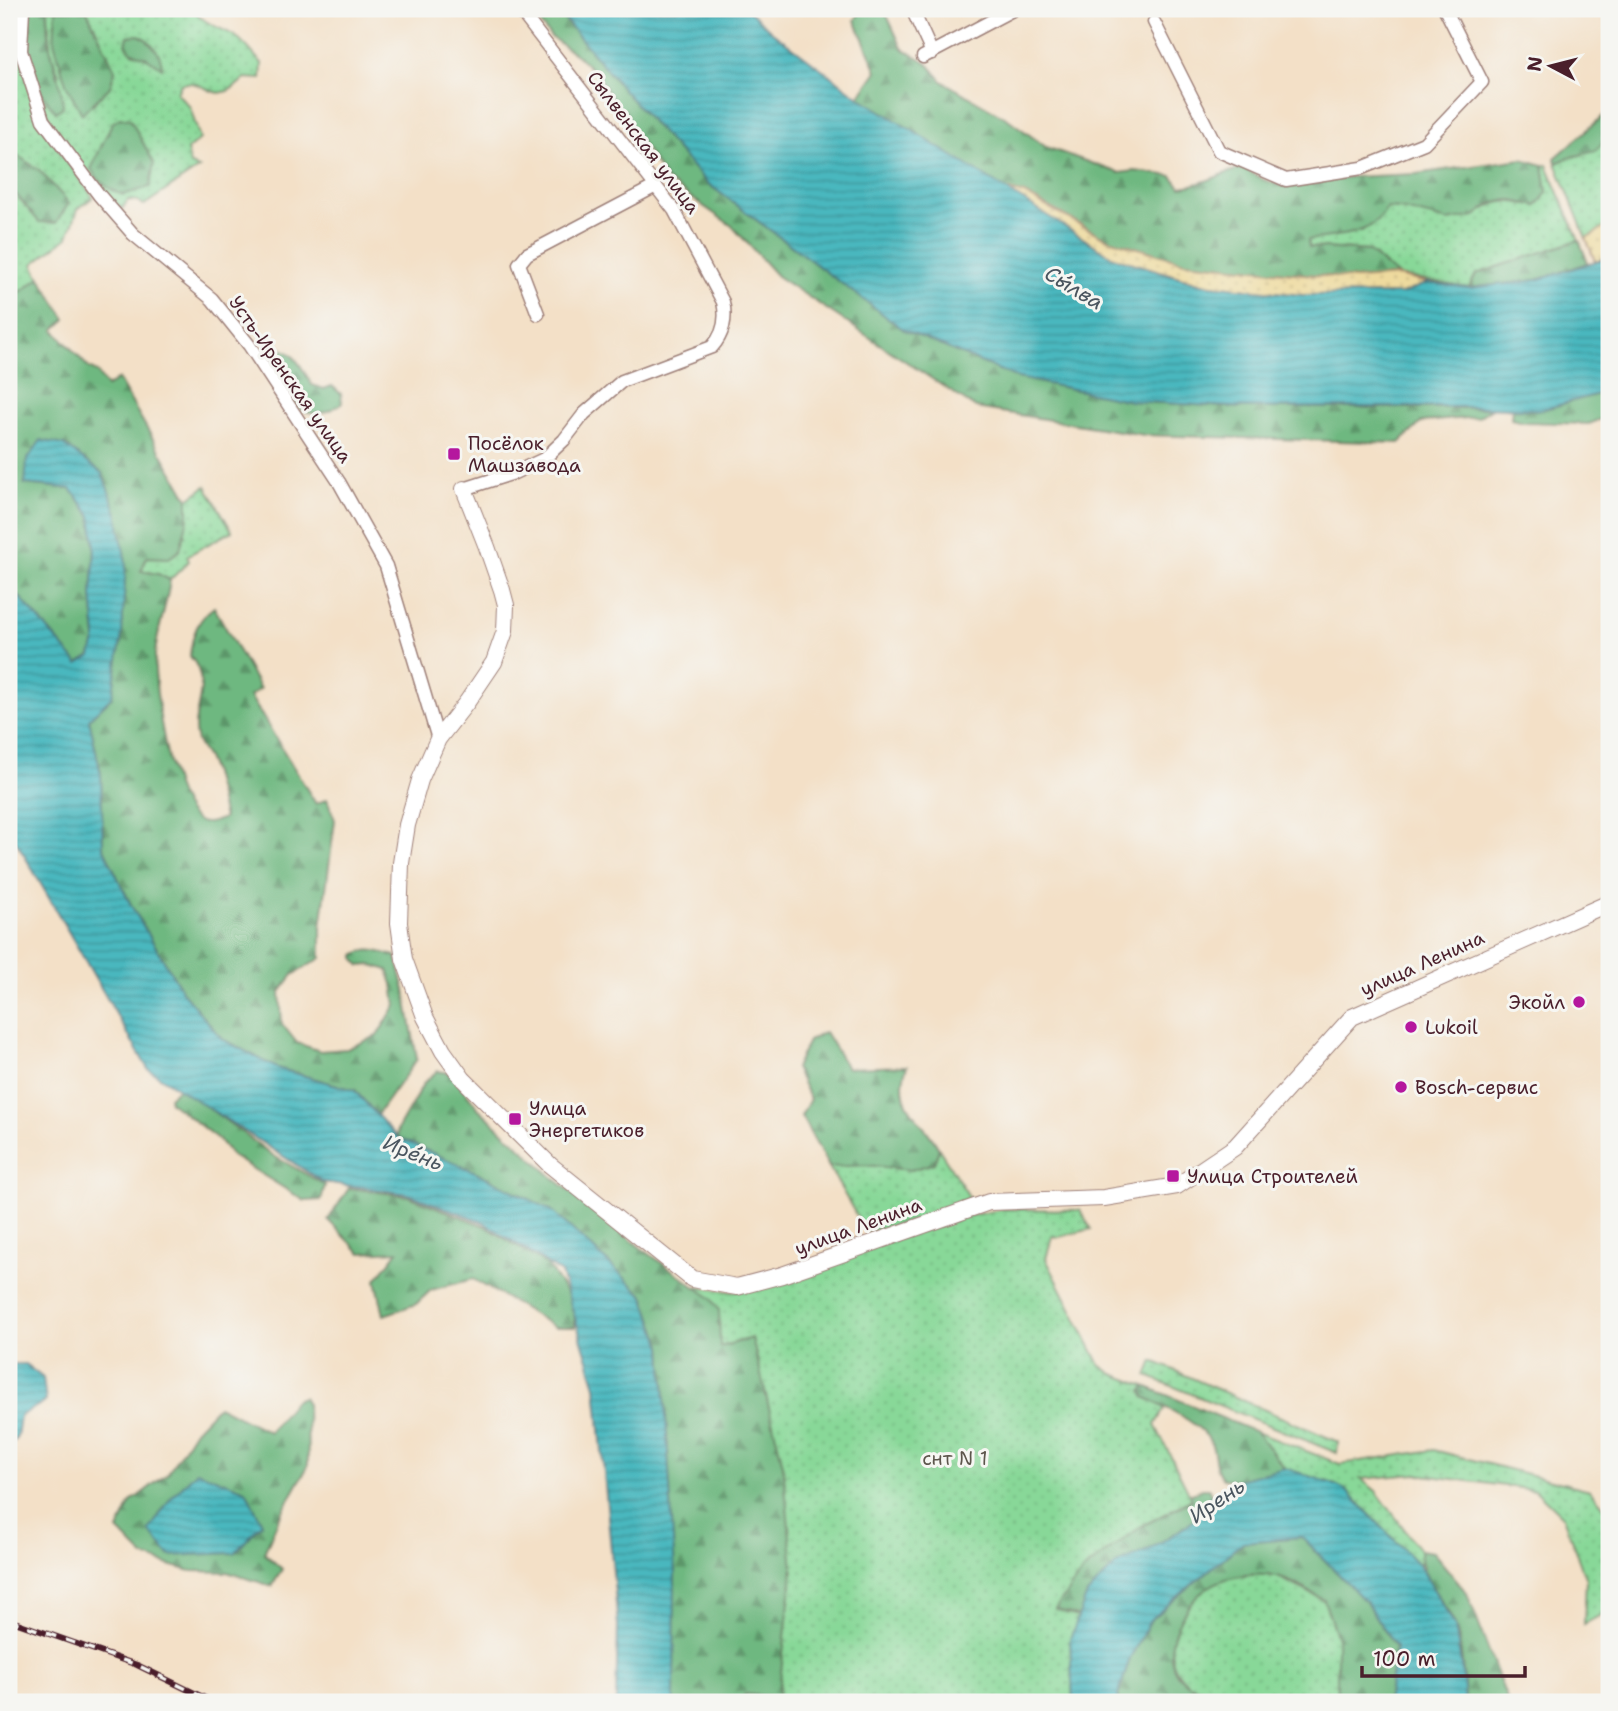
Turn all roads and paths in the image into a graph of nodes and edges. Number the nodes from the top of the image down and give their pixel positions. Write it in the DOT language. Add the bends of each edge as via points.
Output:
graph roads {
  1 [pos="23,9"];
  2 [pos="519,9"];
  3 [pos="912,9"];
  4 [pos="1014,9"];
  5 [pos="1445,9"];
  6 [pos="1154,22"];
  7 [pos="656,186"];
  8 [pos="538,314"];
  9 [pos="464,489"];
  10 [pos="438,738"];
  11 [pos="1609,903"];
  1 -- 10 [label="street, Усть-Иренская улица" via="22,51 43,120 133,234 212,299 249,345 339,482 386,566"];
  2 -- 7 [label="street, Сылвенская улица"];
  3 -- 4 [label="street" via="927,55"];
  5 -- 6 [label="street" via="1482,82 1424,144 1362,168 1286,180 1219,151"];
  7 -- 8 [label="street" via="527,254 519,264"];
  7 -- 9 [label="street, Сылвенская улица" via="685,226 723,302 725,318 716,342 706,351 622,381 584,414 544,459"];
  9 -- 10 [label="street" via="502,590 505,631 495,662"];
  10 -- 11 [label="street, улица Ленина" via="407,825 399,913 404,959 417,999 443,1051 476,1094 550,1165 682,1271 692,1279 737,1287 989,1202 1104,1198 1177,1186 1235,1147 1352,1017"];
}
